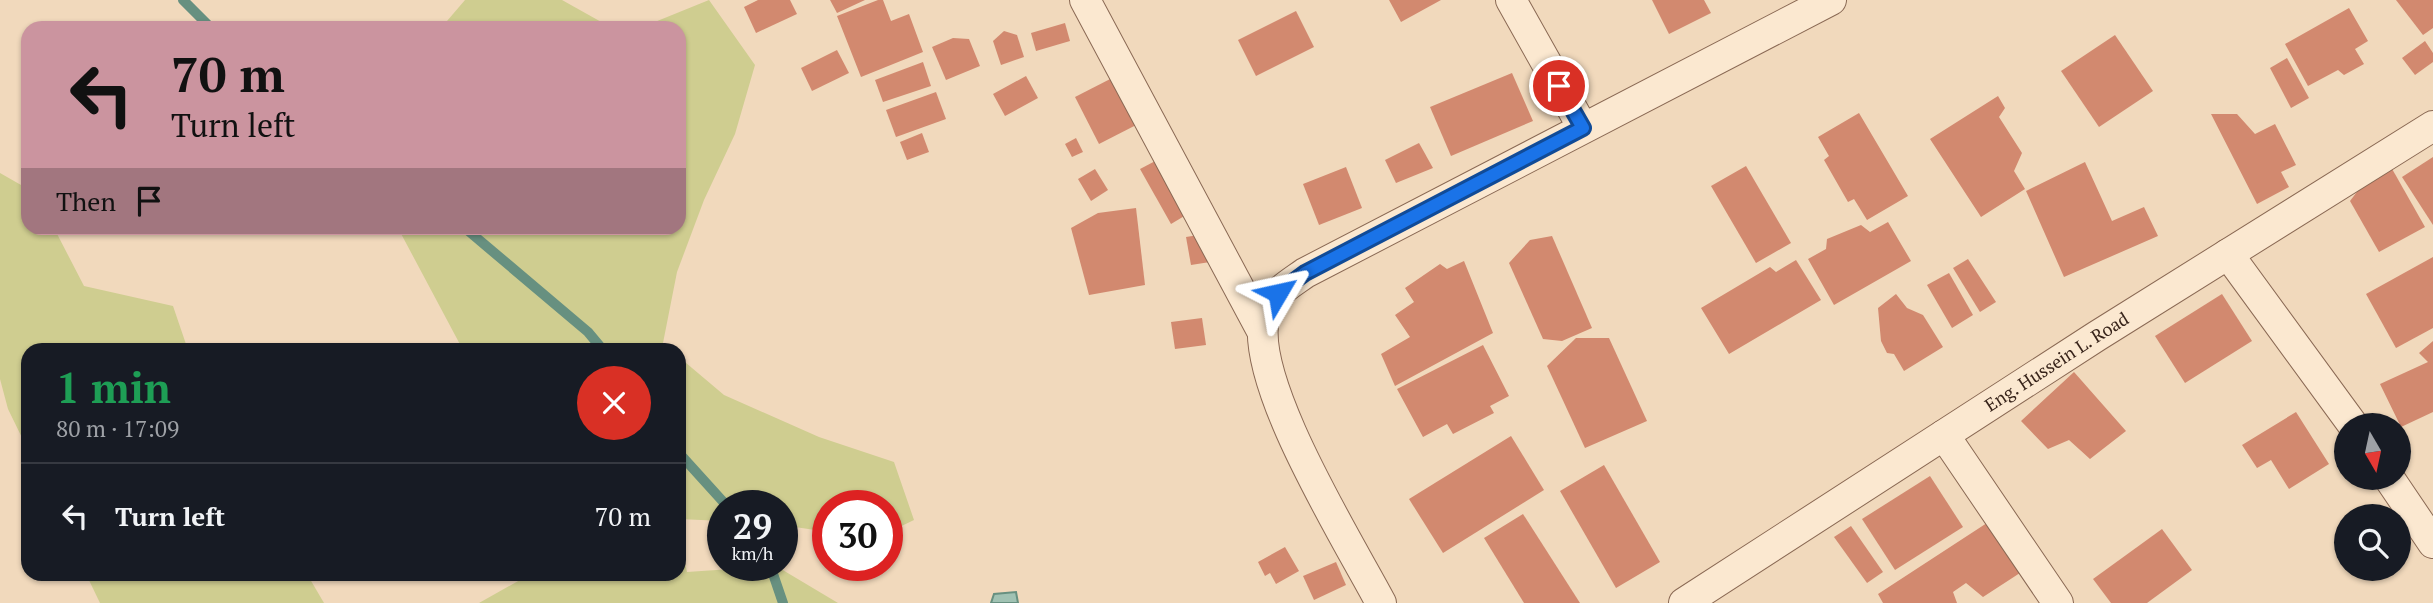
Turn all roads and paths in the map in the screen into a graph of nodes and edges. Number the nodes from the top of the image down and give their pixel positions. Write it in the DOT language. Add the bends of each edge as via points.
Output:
graph roads {
  1 [pos="1085,0"];
  2 [pos="1511,0"];
  3 [pos="1831,0"];
  4 [pos="2433,126"];
  5 [pos="1583,128"];
  6 [pos="2228,254"];
  7 [pos="1262,331"];
  8 [pos="2345,413"];
  9 [pos="1944,435"];
  10 [pos="2397,490"];
  11 [pos="2433,543"];
  12 [pos="1381,603"];
  13 [pos="1684,603"];
  14 [pos="2058,603"];
  1 -- 7 [label="street"];
  2 -- 5 [label="street"];
  3 -- 5 [label="street"];
  4 -- 6 [label="street, Eng. Hussein L. Road"];
  5 -- 7 [label="street" via="1305,273 1278,293 1266,311"];
  6 -- 8 [label="street"];
  6 -- 9 [label="street, Eng. Hussein L. Road"];
  7 -- 12 [label="street" via="1266,364 1296,443"];
  9 -- 13 [label="street, Eng. Hussein L. Road"];
  9 -- 14 [label="street"];
  10 -- 11 [label="street"];
}
